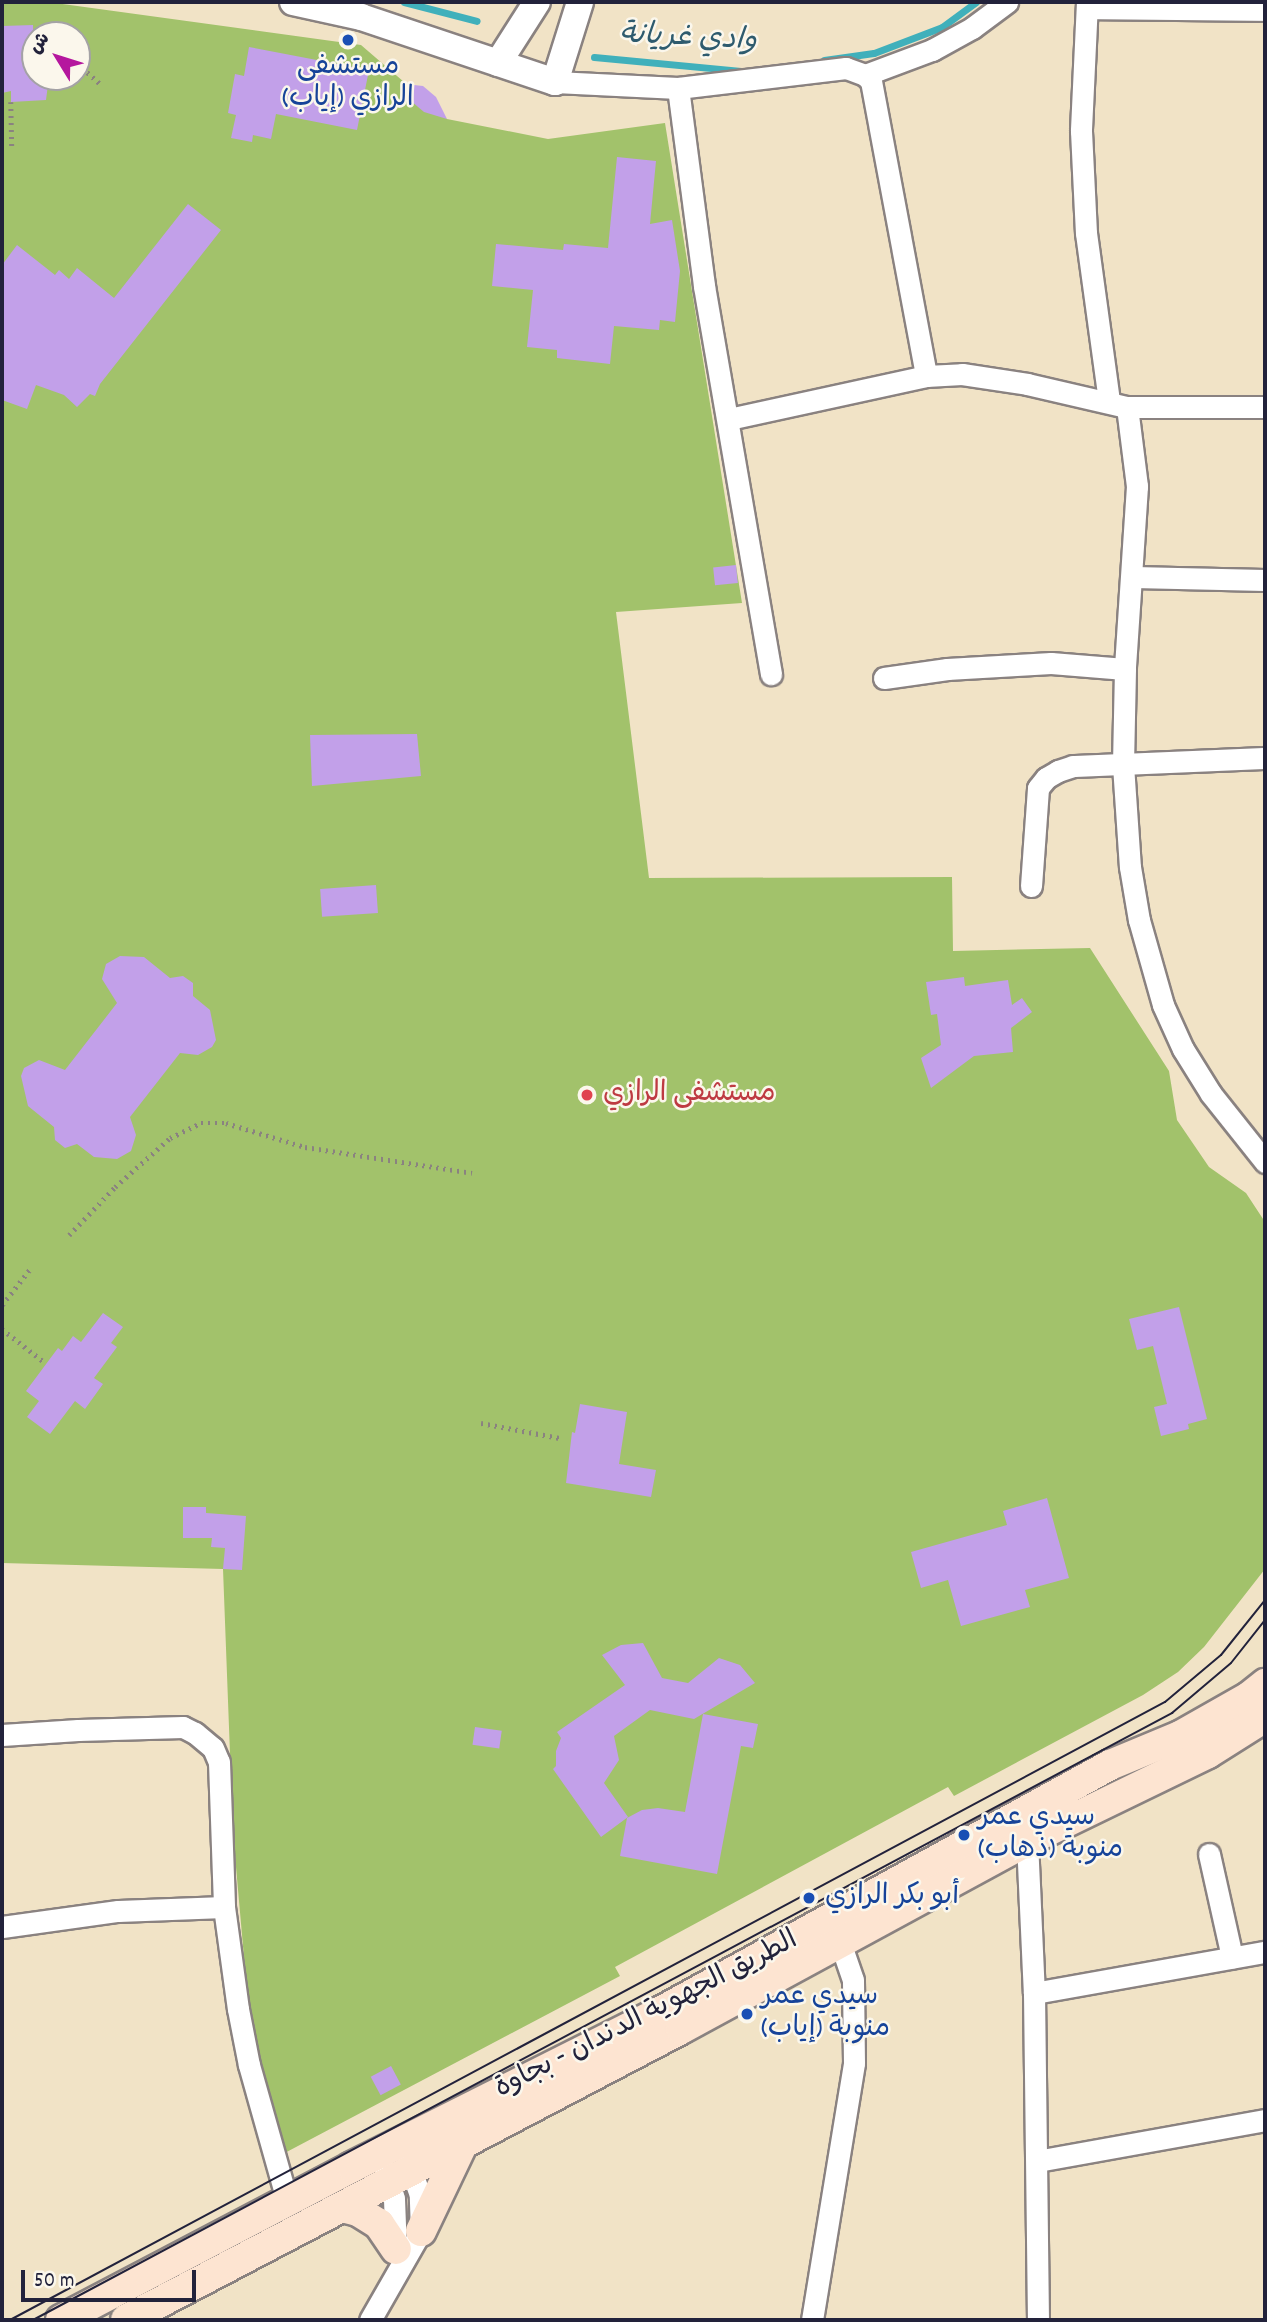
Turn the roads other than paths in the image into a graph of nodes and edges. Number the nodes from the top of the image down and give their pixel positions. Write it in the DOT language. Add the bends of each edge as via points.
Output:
graph roads {
  1 [pos="293,2"];
  2 [pos="537,2"];
  3 [pos="580,2"];
  4 [pos="1007,2"];
  5 [pos="1087,5"];
  6 [pos="1265,10"];
  7 [pos="498,64"];
  8 [pos="865,75"];
  9 [pos="555,82"];
  10 [pos="678,88"];
  11 [pos="926,376"];
  12 [pos="1118,404"];
  13 [pos="1265,407"];
  14 [pos="729,419"];
  15 [pos="1133,577"];
  16 [pos="1265,580"];
  17 [pos="1125,669"];
  18 [pos="771,674"];
  19 [pos="884,678"];
  20 [pos="1265,758"];
  21 [pos="1124,765"];
  22 [pos="1031,886"];
  23 [pos="1265,1162"];
  24 [pos="1265,1684"];
  25 [pos="1265,1717"];
  26 [pos="2,1735"];
  27 [pos="1023,1829"];
  28 [pos="1209,1854"];
  29 [pos="224,1908"];
  30 [pos="2,1927"];
  31 [pos="840,1943"];
  32 [pos="1265,1952"];
  33 [pos="1232,1957"];
  34 [pos="1034,1993"];
  35 [pos="1265,2120"];
  36 [pos="463,2143"];
  37 [pos="389,2148"];
  38 [pos="1037,2161"];
  39 [pos="401,2176"];
  40 [pos="288,2200"];
  41 [pos="342,2207"];
  42 [pos="421,2231"];
  43 [pos="396,2249"];
  44 [pos="391,2284"];
  45 [pos="61,2320"];
  46 [pos="126,2320"];
  47 [pos="370,2320"];
  48 [pos="813,2320"];
  49 [pos="1038,2320"];
  1 -- 7 [label="street" via="360,17"];
  2 -- 7 [label="street"];
  3 -- 9 [label="street"];
  4 -- 8 [label="street" via="932,50"];
  5 -- 6 [label="street"];
  5 -- 12 [label="street" via="1081,131 1086,233"];
  7 -- 9 [label="street"];
  8 -- 10 [label="street" via="846,68"];
  8 -- 11 [label="street" via="871,81"];
  9 -- 10 [label="street"];
  10 -- 14 [label="street" via="704,286"];
  11 -- 12 [label="street" via="993,378"];
  11 -- 14 [label="street"];
  12 -- 13 [label="street"];
  12 -- 15 [label="street" via="1138,486"];
  14 -- 18 [label="street"];
  15 -- 16 [label="street"];
  15 -- 17 [label="street"];
  17 -- 19 [label="street" via="1051,663"];
  17 -- 21 [label="street"];
  20 -- 21 [label="street"];
  21 -- 22 [label="street" via="1073,766 1046,778 1038,788"];
  21 -- 23 [label="street" via="1134,893 1163,1004 1183,1049 1211,1094"];
  24 -- 27 [label="main road, الطريق الجهوية الدندان - بجاوة" via="1180,1736 1110,1765"];
  25 -- 27 [label="main road, الطريق الجهوية الدندان - بجاوة" via="1208,1753"];
  26 -- 29 [label="street" via="183,1727 206,1740 219,1762"];
  27 -- 31 [label="main road, الطريق الجهوية الدندان - بجاوة"];
  27 -- 34 [label="street"];
  27 -- 37 [label="main road, الطريق الجهوية الدندان - بجاوة"];
  28 -- 33 [label="street"];
  29 -- 30 [label="street" via="118,1911"];
  29 -- 40 [label="street" via="249,2065"];
  31 -- 36 [label="main road, الطريق الجهوية الدندان - بجاوة"];
  31 -- 48 [label="street" via="853,1980 854,2063"];
  32 -- 33 [label="street"];
  33 -- 34 [label="street"];
  34 -- 38 [label="street"];
  35 -- 38 [label="street"];
  36 -- 39 [label="main road, الطريق الجهوية الدندان - بجاوة"];
  36 -- 42 [label="main road"];
  37 -- 39 [label="street"];
  37 -- 40 [label="main road, الطريق الجهوية الدندان - بجاوة"];
  38 -- 49 [label="street"];
  39 -- 41 [label="main road, الطريق الجهوية الدندان - بجاوة"];
  39 -- 42 [label="street" via="420,2195"];
  39 -- 43 [label="street"];
  40 -- 45 [label="main road, الطريق الجهوية الدندان - بجاوة"];
  41 -- 43 [label="main road" via="379,2224"];
  41 -- 46 [label="main road, الطريق الجهوية الدندان - بجاوة"];
  42 -- 44 [label="street"];
  43 -- 44 [label="street"];
  44 -- 47 [label="street"];
}
